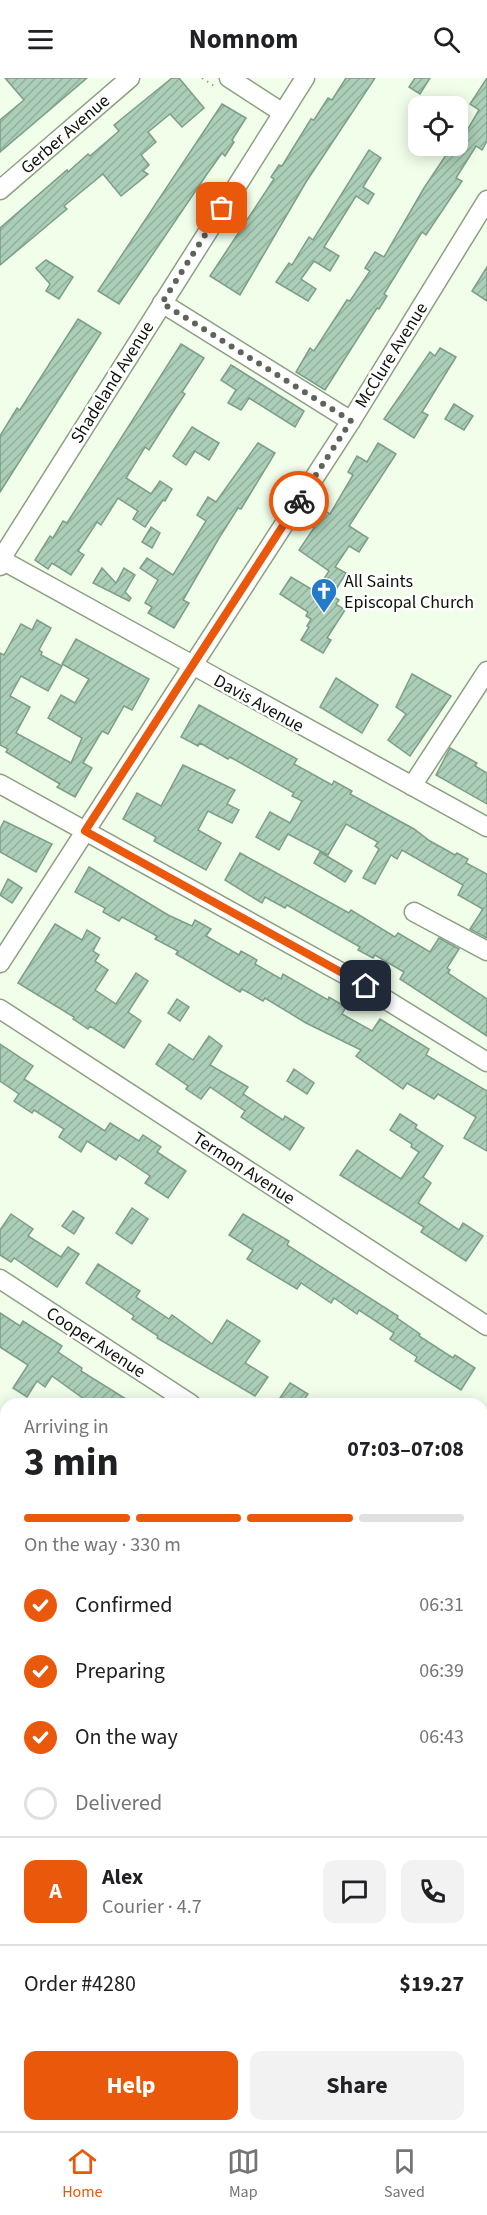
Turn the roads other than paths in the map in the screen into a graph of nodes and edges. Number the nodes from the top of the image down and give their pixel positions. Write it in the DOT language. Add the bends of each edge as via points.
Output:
graph roads {
  1 [pos="130,78"];
  2 [pos="229,78"];
  3 [pos="305,78"];
  4 [pos="283,113"];
  5 [pos="0,190"];
  6 [pos="487,200"];
  7 [pos="162,303"];
  8 [pos="351,421"];
  9 [pos="0,559"];
  10 [pos="0,566"];
  11 [pos="191,666"];
  12 [pos="487,671"];
  13 [pos="0,784"];
  14 [pos="412,786"];
  15 [pos="487,827"];
  16 [pos="85,831"];
  17 [pos="414,912"];
  18 [pos="487,951"];
  19 [pos="0,963"];
  20 [pos="0,1009"];
  21 [pos="487,1062"];
  22 [pos="0,1279"];
  23 [pos="487,1326"];
  24 [pos="182,1398"];
  1 -- 5 [label="street, Gerber Avenue"];
  2 -- 4 [label="street"];
  3 -- 4 [label="street, Shadeland Avenue"];
  4 -- 7 [label="street, Shadeland Avenue"];
  6 -- 8 [label="street, McClure Avenue"];
  7 -- 8 [label="street"];
  7 -- 9 [label="street, Shadeland Avenue"];
  8 -- 11 [label="street, McClure Avenue"];
  9 -- 10 [label="street, Shadeland Avenue"];
  9 -- 11 [label="street, Davis Avenue"];
  11 -- 14 [label="street, Davis Avenue"];
  11 -- 16 [label="street, McClure Avenue"];
  12 -- 14 [label="street"];
  13 -- 16 [label="street"];
  14 -- 15 [label="street, Davis Avenue"];
  16 -- 19 [label="street, McClure Avenue"];
  16 -- 21 [label="street" via="346,975"];
  17 -- 18 [label="street"];
  20 -- 23 [label="street, Termon Avenue"];
  22 -- 24 [label="street, Cooper Avenue"];
}
